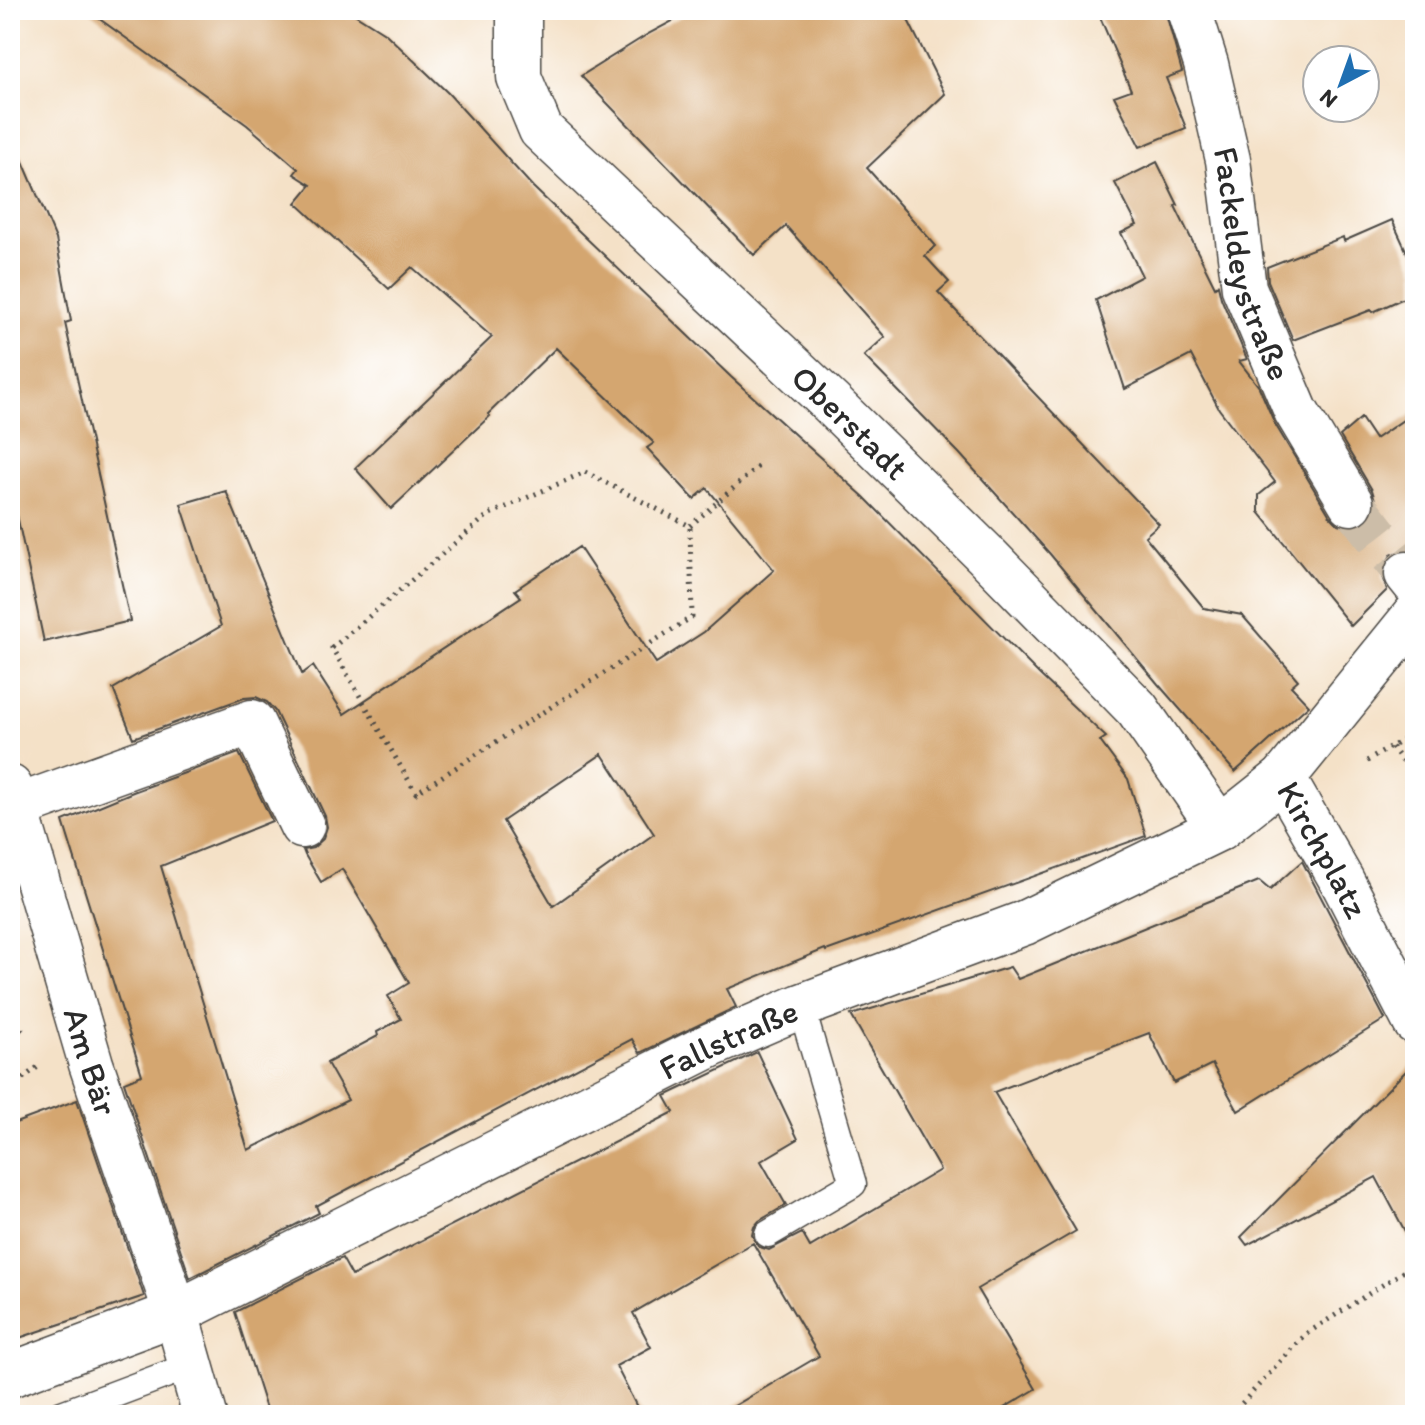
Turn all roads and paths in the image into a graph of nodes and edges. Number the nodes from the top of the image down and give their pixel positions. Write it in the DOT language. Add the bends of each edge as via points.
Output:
graph roads {
  1 [pos="519,10"];
  2 [pos="1189,10"];
  3 [pos="762,463"];
  4 [pos="1351,503"];
  5 [pos="690,526"];
  6 [pos="1412,591"];
  7 [pos="1392,747"];
  8 [pos="1283,778"];
  9 [pos="1415,778"];
  10 [pos="12,797"];
  11 [pos="302,826"];
  12 [pos="1220,828"];
  13 [pos="801,1006"];
  14 [pos="1415,1022"];
  15 [pos="49,1058"];
  16 [pos="10,1088"];
  17 [pos="768,1234"];
  18 [pos="1415,1264"];
  19 [pos="176,1313"];
  20 [pos="192,1365"];
  21 [pos="10,1375"];
  22 [pos="59,1415"];
  23 [pos="205,1415"];
  24 [pos="1231,1415"];
  1 -- 12 [label="street, Oberstadt" via="519,77 541,130 843,414 1137,709"];
  2 -- 4 [label="street, Fackeldeystraße" via="1228,160 1244,288 1296,411"];
  3 -- 5 [label="path"];
  5 -- 5 [label="path" via="692,617 416,793 332,648 488,515 585,472"];
  6 -- 8 [label="street, Kirchplatz"];
  7 -- 9 [label="path"];
  8 -- 12 [label="street, Fallstraße"];
  8 -- 14 [label="street, Kirchplatz"];
  10 -- 11 [label="street, Am Bär" via="252,722"];
  10 -- 19 [label="street, Am Bär" via="91,1064"];
  12 -- 13 [label="street, Fallstraße" via="1024,923"];
  13 -- 17 [label="lane" via="853,1184"];
  13 -- 19 [label="street, Fallstraße" via="711,1045"];
  15 -- 16 [label="path"];
  18 -- 24 [label="path" via="1306,1334"];
  19 -- 20 [label="street, Am Bär"];
  19 -- 21 [label="street, Fallstraße"];
  20 -- 22 [label="lane"];
  20 -- 23 [label="street, Am Bär"];
}
